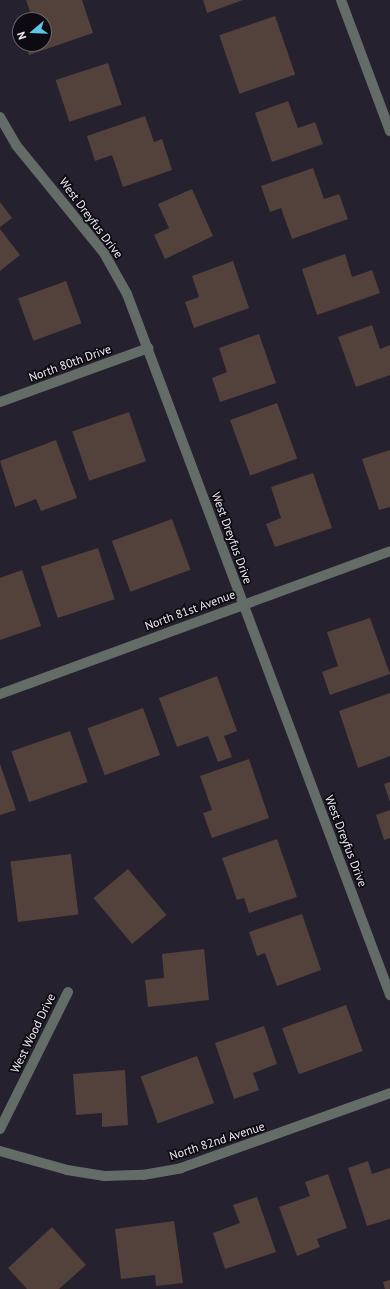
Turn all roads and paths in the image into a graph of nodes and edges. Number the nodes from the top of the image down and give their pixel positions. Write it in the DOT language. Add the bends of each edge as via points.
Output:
graph roads {
  1 [pos="341,0"];
  2 [pos="0,117"];
  3 [pos="390,131"];
  4 [pos="148,348"];
  5 [pos="0,402"];
  6 [pos="390,551"];
  7 [pos="242,604"];
  8 [pos="0,694"];
  9 [pos="68,992"];
  10 [pos="390,995"];
  11 [pos="390,1093"];
  12 [pos="0,1129"];
  13 [pos="0,1151"];
  1 -- 3 [label="street"];
  2 -- 4 [label="street, West Dreyfus Drive" via="16,145 104,253 127,294"];
  4 -- 5 [label="street, North 80th Drive"];
  4 -- 7 [label="street, West Dreyfus Drive"];
  6 -- 7 [label="street, North 81st Avenue"];
  7 -- 8 [label="street, North 81st Avenue"];
  7 -- 10 [label="street, West Dreyfus Drive"];
  9 -- 12 [label="street, West Wood Drive"];
  11 -- 13 [label="street, North 82nd Avenue" via="181,1168 143,1175 104,1176 67,1170"];
}
